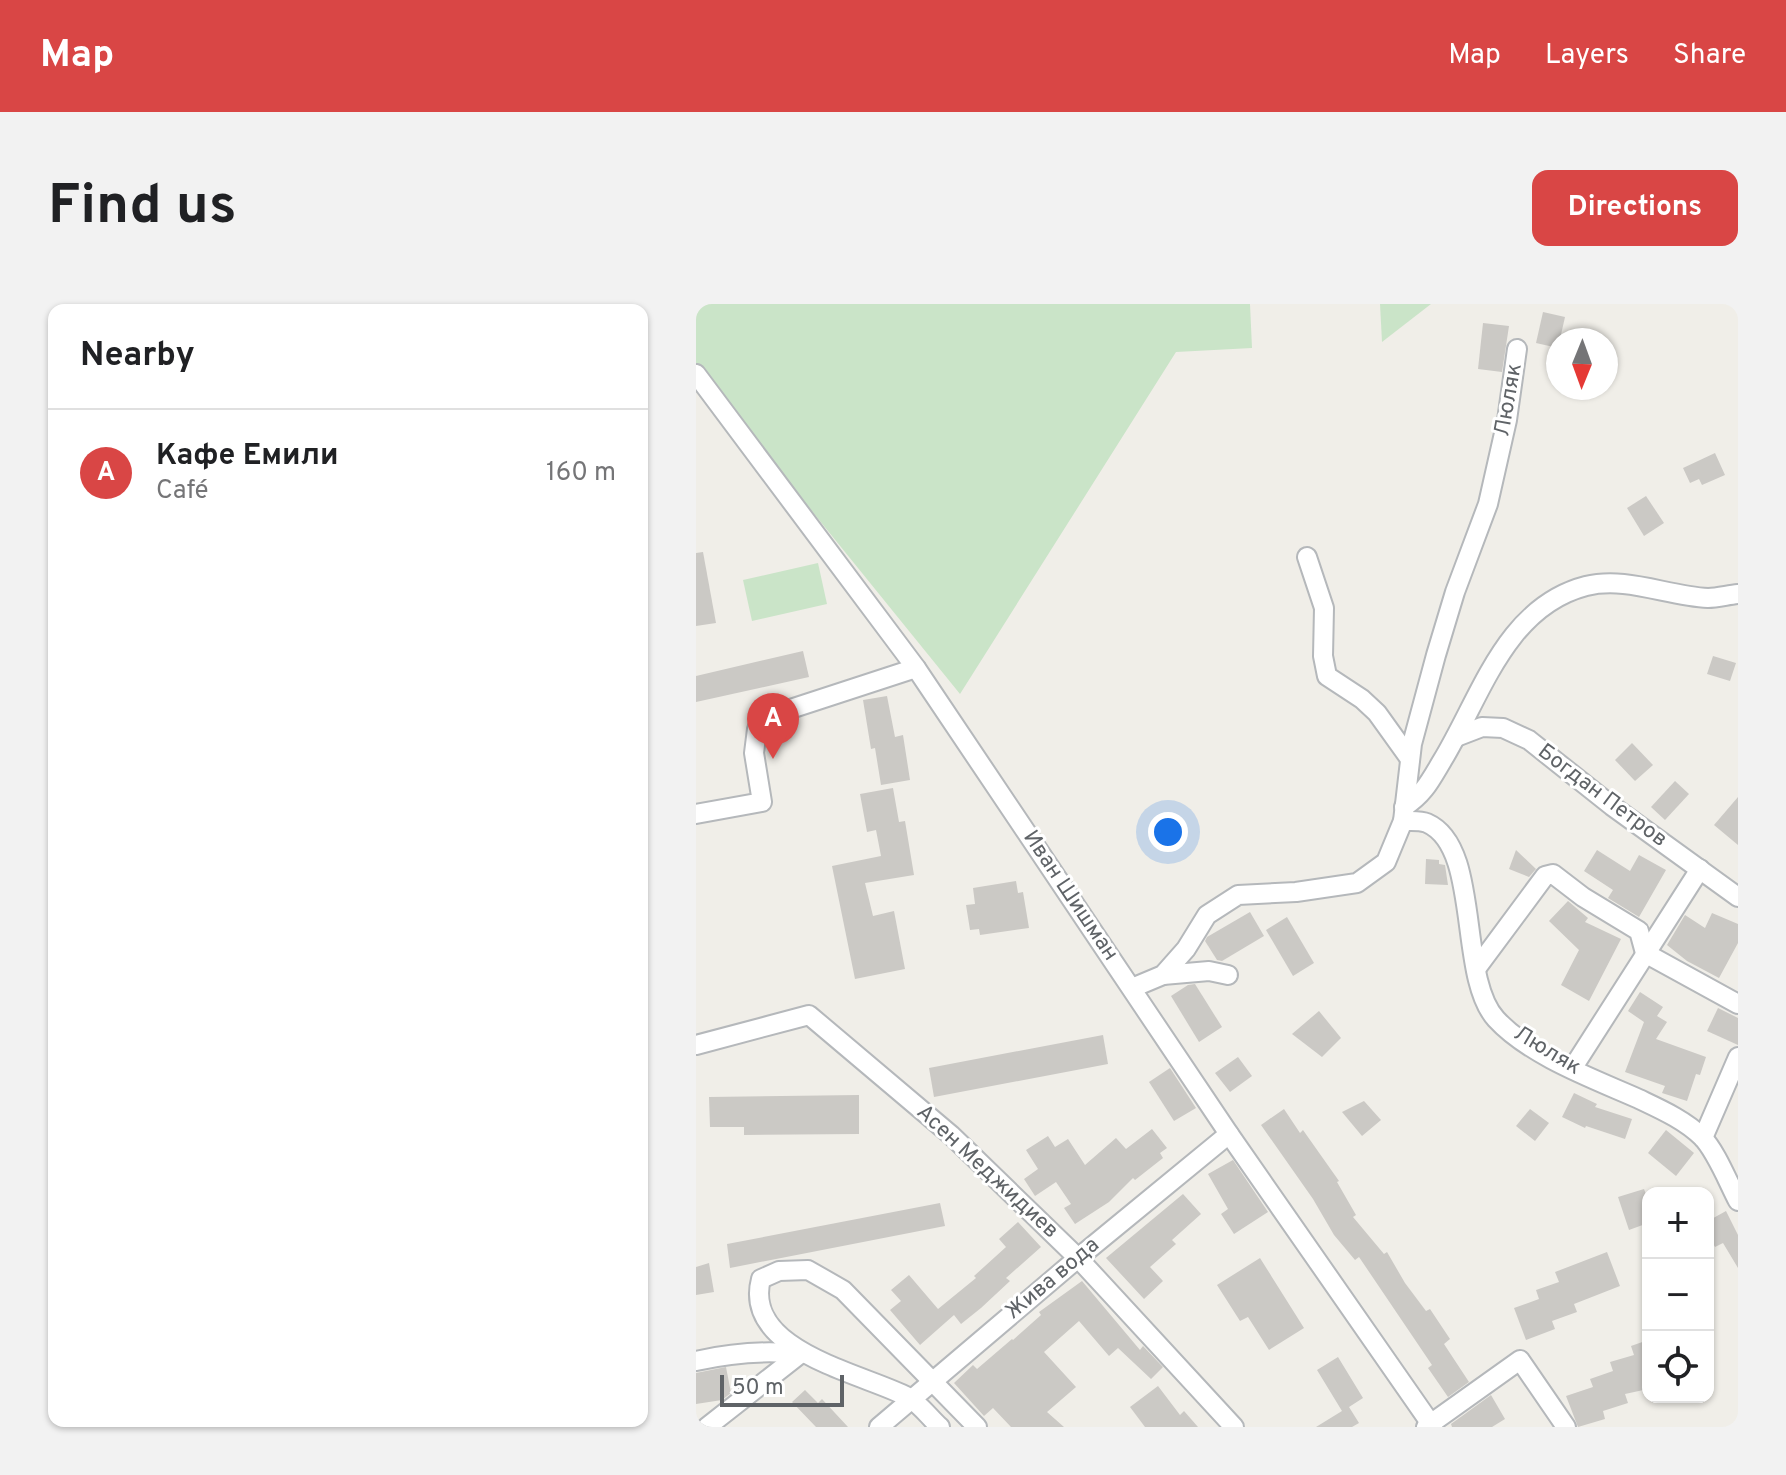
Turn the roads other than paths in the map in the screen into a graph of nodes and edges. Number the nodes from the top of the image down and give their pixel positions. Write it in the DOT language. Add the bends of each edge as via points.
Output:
graph roads {
  1 [pos="1517,349"];
  2 [pos="698,379"];
  3 [pos="1307,557"];
  4 [pos="1738,594"];
  5 [pos="916,668"];
  6 [pos="1456,737"];
  7 [pos="1410,759"];
  8 [pos="696,814"];
  9 [pos="1404,814"];
  10 [pos="1700,869"];
  11 [pos="1738,897"];
  12 [pos="1645,953"];
  13 [pos="1476,969"];
  14 [pos="1163,975"];
  15 [pos="1228,975"];
  16 [pos="1132,988"];
  17 [pos="1738,1004"];
  18 [pos="696,1045"];
  19 [pos="1738,1057"];
  20 [pos="1572,1069"];
  21 [pos="1229,1134"];
  22 [pos="1703,1138"];
  23 [pos="1738,1201"];
  24 [pos="1078,1258"];
  25 [pos="800,1354"];
  26 [pos="696,1361"];
  27 [pos="932,1381"];
  28 [pos="911,1399"];
  29 [pos="1429,1426"];
  30 [pos="707,1427"];
  31 [pos="879,1427"];
  32 [pos="940,1427"];
  33 [pos="977,1427"];
  34 [pos="1234,1427"];
  35 [pos="1566,1427"];
  1 -- 7 [label="street, Люляк" via="1488,504 1455,592"];
  2 -- 5 [label="street, Иван Шишман"];
  3 -- 7 [label="street" via="1324,608 1327,676 1377,713"];
  4 -- 6 [label="street" via="1709,598 1608,582 1582,587 1537,610 1505,644"];
  5 -- 8 [label="street" via="769,716 757,729 754,753 762,802"];
  5 -- 16 [label="street, Иван Шишман"];
  6 -- 9 [label="street" via="1421,797"];
  6 -- 10 [label="street, Богдан Петров" via="1482,727 1503,728 1529,740"];
  7 -- 9 [label="street, Люляк"];
  9 -- 13 [label="street, Люляк" via="1443,834 1457,859"];
  9 -- 14 [label="street, Люляк" via="1386,862 1357,883 1238,895 1207,915"];
  10 -- 11 [label="street, Богдан Петров"];
  10 -- 12 [label="street"];
  12 -- 13 [label="street" via="1639,931 1553,874 1545,876"];
  12 -- 17 [label="street"];
  12 -- 20 [label="street"];
  13 -- 20 [label="street, Люляк" via="1496,1018 1535,1049"];
  14 -- 15 [label="street"];
  14 -- 16 [label="street, Люляк"];
  16 -- 21 [label="street, Иван Шишман"];
  18 -- 24 [label="street, Асен Меджидиев" via="809,1015 951,1135"];
  19 -- 22 [label="street"];
  20 -- 22 [label="street, Люляк" via="1657,1108"];
  21 -- 24 [label="street, Жива вода"];
  21 -- 29 [label="street, Иван Шишман"];
  22 -- 23 [label="street, Люляк"];
  24 -- 27 [label="street, Жива вода"];
  24 -- 34 [label="street, Асен Меджидиев"];
  25 -- 26 [label="street" via="729,1353"];
  25 -- 27 [label="street" via="764,1317 757,1294 761,1279 779,1271 808,1270 843,1290"];
  25 -- 28 [label="street"];
  25 -- 30 [label="street"];
  27 -- 28 [label="street, Жива вода"];
  27 -- 33 [label="street"];
  28 -- 31 [label="street, Жива вода"];
  28 -- 32 [label="street"];
  29 -- 35 [label="street" via="1520,1360"];
}
